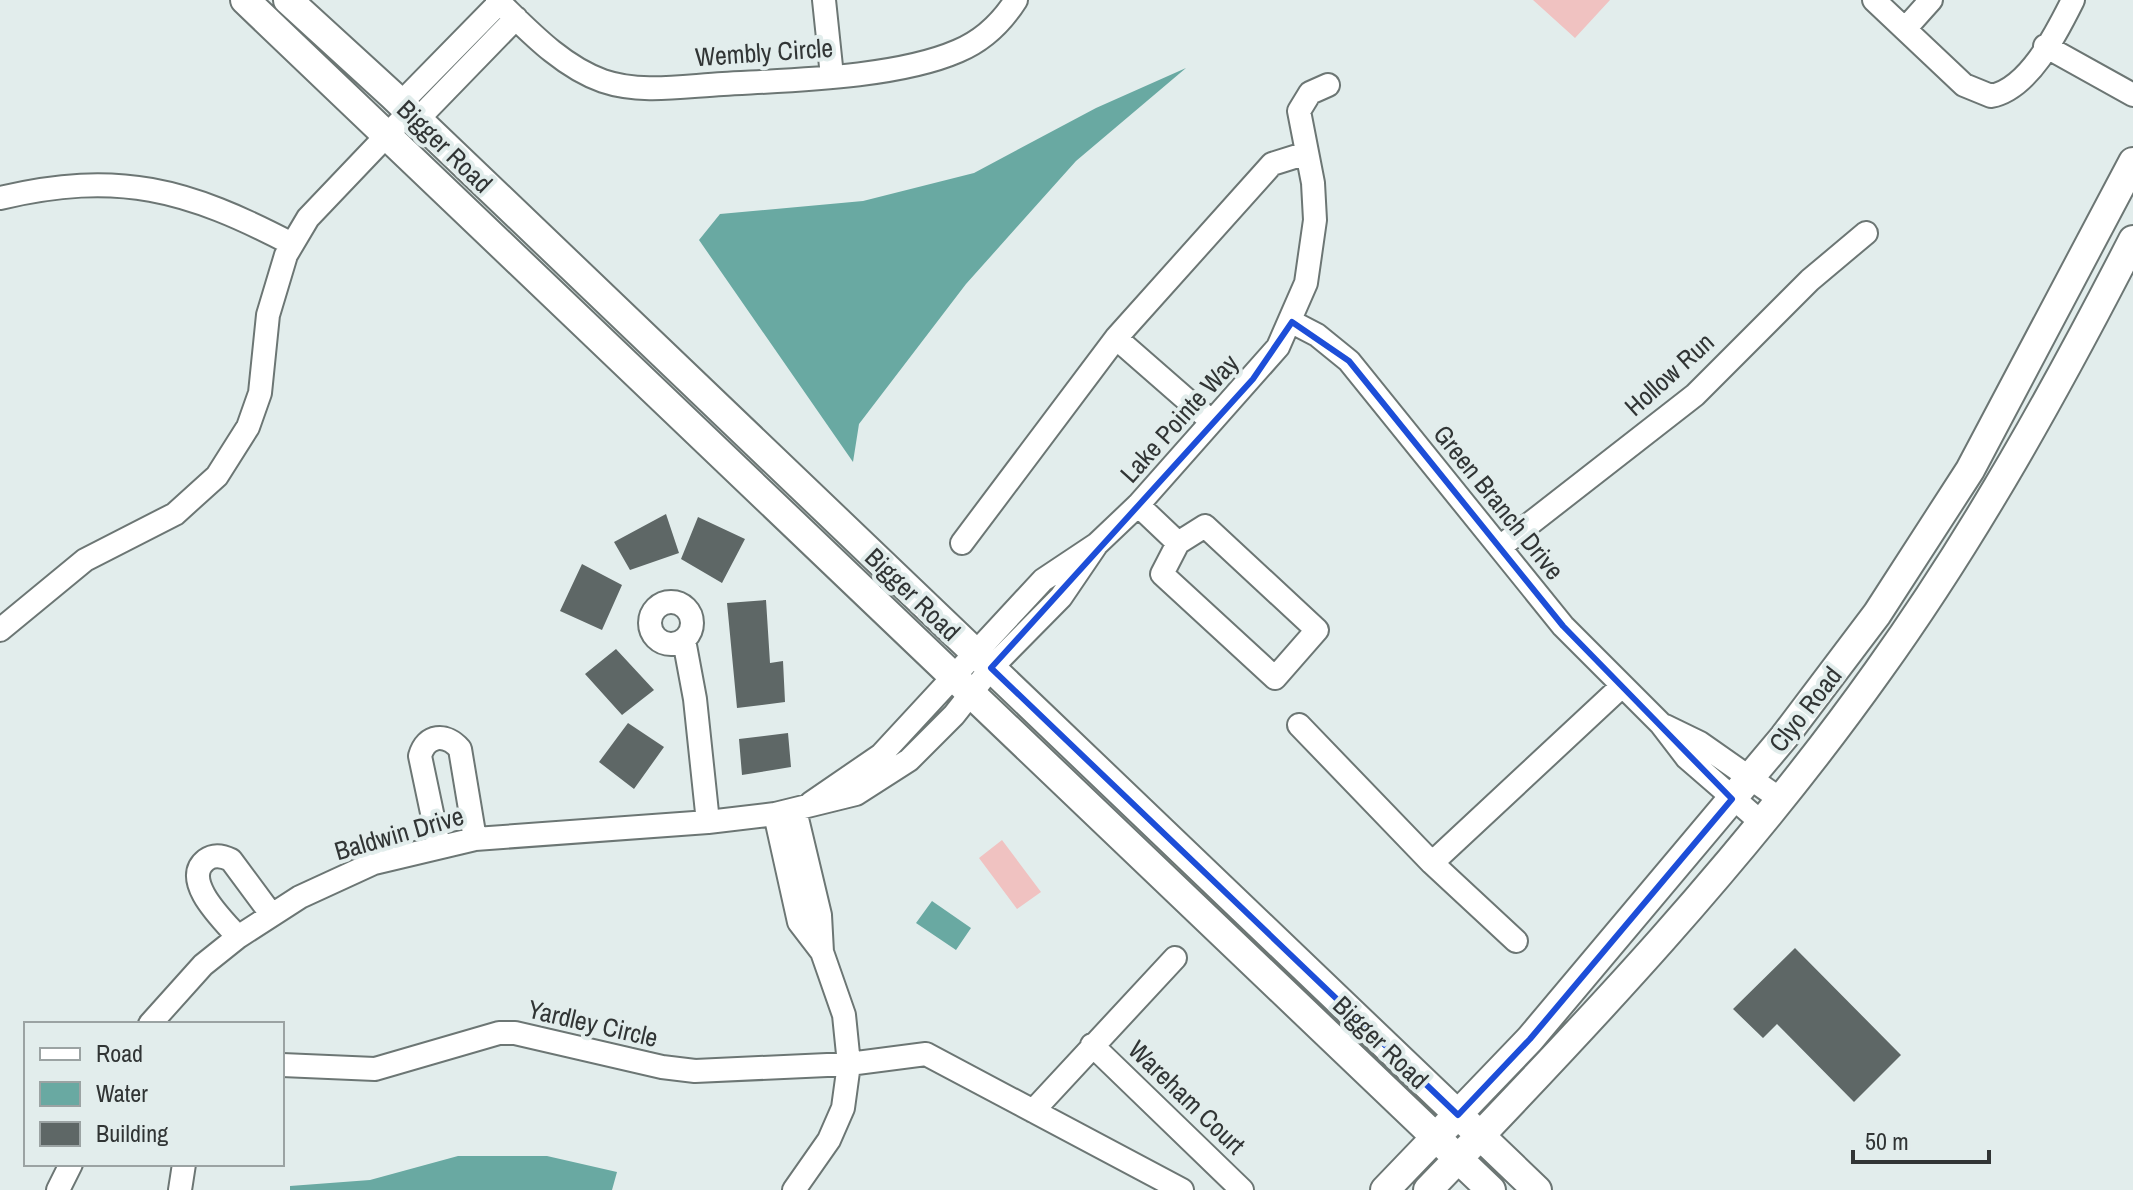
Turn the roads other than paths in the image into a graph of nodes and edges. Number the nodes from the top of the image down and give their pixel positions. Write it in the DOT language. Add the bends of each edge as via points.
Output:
graph roads {
  1 [pos="245,0"];
  2 [pos="288,0"];
  3 [pos="824,0"];
  4 [pos="1016,0"];
  5 [pos="1874,0"];
  6 [pos="1931,0"];
  7 [pos="2073,0"];
  8 [pos="504,7"];
  9 [pos="1905,29"];
  10 [pos="2045,46"];
  11 [pos="832,76"];
  12 [pos="1328,85"];
  13 [pos="2133,95"];
  14 [pos="409,112"];
  15 [pos="389,135"];
  16 [pos="1307,153"];
  17 [pos="2133,162"];
  18 [pos="0,198"];
  19 [pos="1866,233"];
  20 [pos="2133,240"];
  21 [pos="292,244"];
  22 [pos="1292,322"];
  23 [pos="1116,338"];
  24 [pos="1211,421"];
  25 [pos="1138,505"];
  26 [pos="962,543"];
  27 [pos="1178,543"];
  28 [pos="1500,547"];
  29 [pos="0,630"];
  30 [pos="684,640"];
  31 [pos="982,660"];
  32 [pos="962,684"];
  33 [pos="1622,686"];
  34 [pos="1661,724"];
  35 [pos="1299,725"];
  36 [pos="1750,777"];
  37 [pos="1732,799"];
  38 [pos="1780,799"];
  39 [pos="793,810"];
  40 [pos="708,822"];
  41 [pos="1762,823"];
  42 [pos="475,839"];
  43 [pos="439,846"];
  44 [pos="1432,863"];
  45 [pos="271,914"];
  46 [pos="238,937"];
  47 [pos="1516,941"];
  48 [pos="1175,958"];
  49 [pos="152,1022"];
  50 [pos="1092,1045"];
  51 [pos="849,1064"];
  52 [pos="284,1065"];
  53 [pos="1033,1111"];
  54 [pos="1458,1115"];
  55 [pos="1480,1136"];
  56 [pos="1436,1137"];
  57 [pos="1459,1159"];
  58 [pos="70,1166"];
  59 [pos="184,1166"];
  60 [pos="58,1190"];
  61 [pos="180,1190"];
  62 [pos="794,1190"];
  63 [pos="1182,1190"];
  64 [pos="1242,1190"];
  65 [pos="1385,1190"];
  66 [pos="1428,1190"];
  67 [pos="1491,1190"];
  68 [pos="1537,1190"];
  1 -- 15 [label="street, Bigger Road"];
  2 -- 14 [label="street, Bigger Road"];
  3 -- 11 [label="street"];
  4 -- 11 [label="street, Wembly Circle" via="996,26 960,51"];
  5 -- 9 [label="street"];
  6 -- 9 [label="street"];
  7 -- 10 [label="street"];
  8 -- 11 [label="street, Wembly Circle" via="583,72 626,87"];
  8 -- 14 [label="street, Wembly Circle"];
  9 -- 10 [label="street" via="1964,85 1991,96 2011,89"];
  10 -- 13 [label="street"];
  12 -- 16 [label="street, Lake Pointe Way" via="1310,93 1299,111"];
  14 -- 15 [label="street, Wembly Circle"];
  14 -- 31 [label="street, Bigger Road"];
  15 -- 21 [label="street, Wembly Circle" via="308,218"];
  15 -- 32 [label="street, Bigger Road"];
  16 -- 22 [label="street, Lake Pointe Way" via="1316,213 1312,259"];
  16 -- 23 [label="street" via="1272,164"];
  17 -- 36 [label="street, Clyo Road" via="1970,470 1877,614"];
  18 -- 21 [label="street" via="81,184 158,189 235,214"];
  19 -- 28 [label="street, Hollow Run" via="1810,280 1695,395"];
  20 -- 38 [label="street, Clyo Road" via="1966,536 1879,670"];
  21 -- 29 [label="street, Wembly Circle" via="273,290 260,393 248,427 217,476 175,514 85,560"];
  22 -- 24 [label="street, Lake Pointe Way" via="1253,379"];
  22 -- 28 [label="street, Green Branch Drive" via="1349,361"];
  23 -- 24 [label="street"];
  23 -- 26 [label="street"];
  24 -- 25 [label="street, Lake Pointe Way"];
  25 -- 27 [label="street"];
  25 -- 31 [label="street, Lake Pointe Way" via="1097,544 1061,597"];
  27 -- 27 [label="street" via="1205,526 1317,630 1275,678 1162,574"];
  28 -- 33 [label="street, Green Branch Drive" via="1563,626"];
  30 -- 40 [label="street"];
  31 -- 32 [label="street, Lake Pointe Way"];
  31 -- 54 [label="street, Bigger Road"];
  32 -- 39 [label="street, Baldwin Drive" via="881,755"];
  32 -- 56 [label="street, Bigger Road"];
  33 -- 34 [label="street, Green Branch Drive"];
  33 -- 44 [label="street"];
  34 -- 36 [label="street, Green Branch Drive"];
  34 -- 37 [label="street, Green Branch Drive" via="1687,758"];
  35 -- 44 [label="street"];
  36 -- 37 [label="street, Clyo Road"];
  36 -- 38 [label="street, Green Branch Drive"];
  37 -- 41 [label="street, Green Branch Drive"];
  37 -- 54 [label="street, Clyo Road" via="1530,1039"];
  38 -- 41 [label="street, Clyo Road"];
  39 -- 40 [label="street, Baldwin Drive"];
  39 -- 51 [label="street" via="820,915 822,952 844,1015"];
  40 -- 42 [label="street, Baldwin Drive"];
  41 -- 55 [label="street, Clyo Road" via="1658,947"];
  42 -- 43 [label="street, Baldwin Drive"];
  42 -- 43 [label="street" via="460,749 452,740 437,737 428,741 420,756"];
  43 -- 45 [label="street, Baldwin Drive" via="339,876"];
  44 -- 47 [label="street"];
  45 -- 46 [label="street, Baldwin Drive"];
  45 -- 46 [label="street" via="231,860 206,860 199,868 199,885"];
  46 -- 49 [label="street, Baldwin Drive" via="203,965"];
  48 -- 50 [label="street, Wareham Court"];
  50 -- 53 [label="street, Wareham Court"];
  50 -- 64 [label="street, Wareham Court"];
  51 -- 52 [label="street, Yardley Circle" via="695,1071 499,1033 375,1069"];
  51 -- 53 [label="street" via="926,1054"];
  51 -- 62 [label="street" via="843,1108 829,1140"];
  53 -- 63 [label="street"];
  54 -- 55 [label="street, Bigger Road"];
  54 -- 56 [label="street, Clyo Road"];
  55 -- 57 [label="street, Clyo Road"];
  55 -- 68 [label="street, Bigger Road"];
  56 -- 57 [label="street, Bigger Road"];
  56 -- 65 [label="street, Clyo Road"];
  57 -- 66 [label="street, Clyo Road"];
  57 -- 67 [label="street, Bigger Road"];
  58 -- 60 [label="street"];
  59 -- 61 [label="street"];
}
